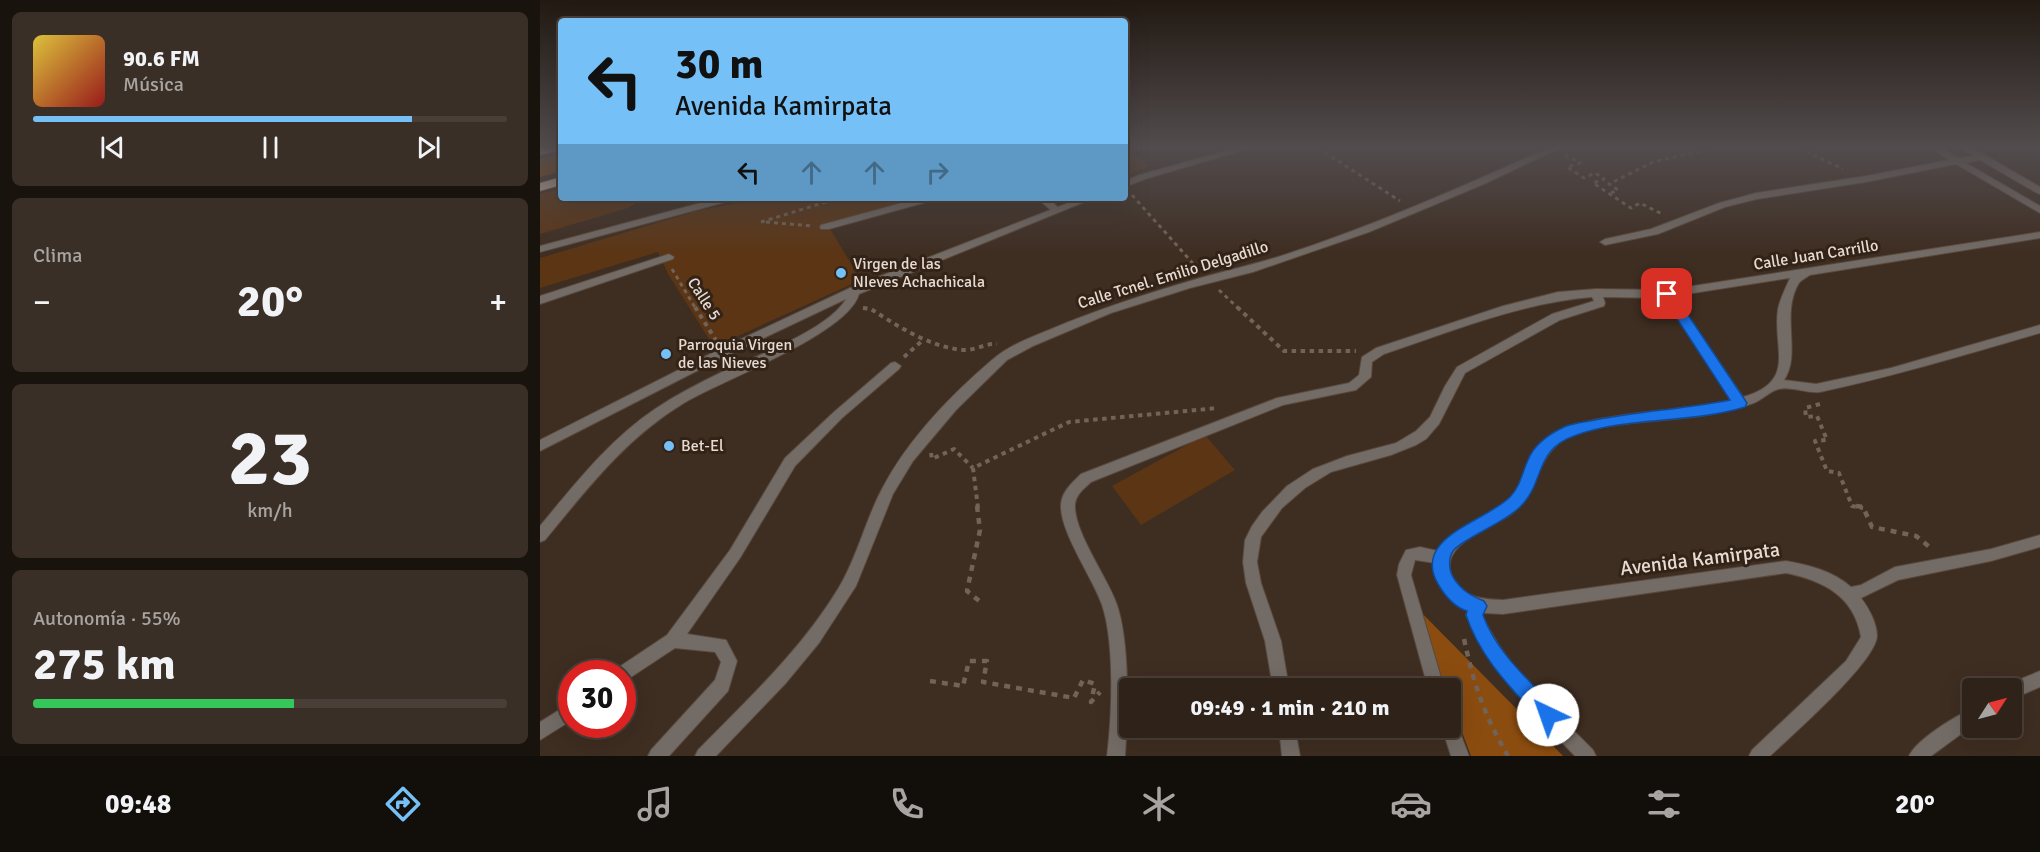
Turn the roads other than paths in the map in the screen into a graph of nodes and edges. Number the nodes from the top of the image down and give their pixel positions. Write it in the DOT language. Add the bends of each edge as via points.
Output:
graph roads {
  1 [pos="1478,183"];
  2 [pos="1838,183"];
  3 [pos="1996,183"];
  4 [pos="2025,183"];
  5 [pos="2040,192"];
  6 [pos="719,201"];
  7 [pos="920,201"];
  8 [pos="1046,201"];
  9 [pos="1081,201"];
  10 [pos="1056,210"];
  11 [pos="2040,210"];
  12 [pos="825,227"];
  13 [pos="2040,235"];
  14 [pos="1605,242"];
  15 [pos="540,249"];
  16 [pos="669,257"];
  17 [pos="1812,270"];
  18 [pos="854,291"];
  19 [pos="1596,293"];
  20 [pos="1667,294"];
  21 [pos="540,300"];
  22 [pos="2040,329"];
  23 [pos="895,366"];
  24 [pos="1777,384"];
  25 [pos="1740,403"];
  26 [pos="540,446"];
  27 [pos="540,536"];
  28 [pos="2040,542"];
  29 [pos="1442,558"];
  30 [pos="1849,594"];
  31 [pos="1478,606"];
  32 [pos="673,640"];
  33 [pos="636,665"];
  34 [pos="1279,678"];
  35 [pos="1433,678"];
  36 [pos="2040,679"];
  37 [pos="2022,687"];
  38 [pos="558,718"];
  39 [pos="1962,724"];
  40 [pos="541,727"];
  41 [pos="1288,738"];
  42 [pos="1454,738"];
  43 [pos="657,756"];
  44 [pos="704,756"];
  45 [pos="1116,756"];
  46 [pos="1291,756"];
  47 [pos="1461,756"];
  48 [pos="1587,756"];
  49 [pos="1758,756"];
  50 [pos="1918,756"];
  1 -- 44 [label="street, Calle Tcnel. Emilio Delgadillo" via="1416,211 1248,270 1092,315 1011,351 918,443 886,494 843,594 774,686"];
  2 -- 14 [label="street" via="1756,196 1654,232"];
  3 -- 11 [label="street"];
  4 -- 5 [label="street"];
  6 -- 15 [label="street"];
  7 -- 12 [label="street"];
  8 -- 10 [label="street"];
  9 -- 10 [label="street"];
  10 -- 18 [label="street"];
  13 -- 17 [label="street, Calle Juan Carrillo"];
  16 -- 21 [label="street"];
  17 -- 20 [label="street, Calle Juan Carrillo"];
  17 -- 24 [label="street" via="1795,279 1784,308 1785,370"];
  18 -- 26 [label="street"];
  18 -- 27 [label="street" via="850,306 818,329 705,386 645,423 621,444"];
  19 -- 20 [label="street, Calle Juan Carrillo"];
  19 -- 34 [label="street" via="1600,303 1556,317 1461,370 1451,383 1434,424 1407,445 1335,465 1299,484 1276,505 1259,526 1249,552"];
  19 -- 45 [label="street, Calle Juan Carrillo" via="1558,296 1507,309 1380,351 1366,360 1365,376 1352,387 1281,401 1086,478 1072,492 1068,504 1072,525 1110,606 1117,647"];
  20 -- 25 [label="street"];
  22 -- 24 [label="street" via="1902,370 1816,388"];
  23 -- 32 [label="street" via="790,462 735,554"];
  24 -- 25 [label="street" via="1759,397"];
  25 -- 29 [label="street" via="1619,420 1555,438 1535,460 1516,502 1451,542"];
  28 -- 30 [label="street" via="1895,574 1864,591"];
  29 -- 31 [label="street" via="1444,578 1453,591 1465,602"];
  29 -- 35 [label="street" via="1412,554 1404,574"];
  30 -- 31 [label="street, Avenida Kamirpata" via="1821,574 1786,567 1503,607"];
  30 -- 49 [label="street, Avenida Kamirpata" via="1865,619 1869,638 1866,645 1852,666"];
  31 -- 48 [label="street" via="1474,615 1480,631 1504,666"];
  32 -- 33 [label="street"];
  32 -- 43 [label="street" via="720,645 729,661 722,685"];
  36 -- 37 [label="street"];
  38 -- 40 [label="street"];
  39 -- 50 [label="street"];
  41 -- 46 [label="street"];
  42 -- 47 [label="street"];
}
